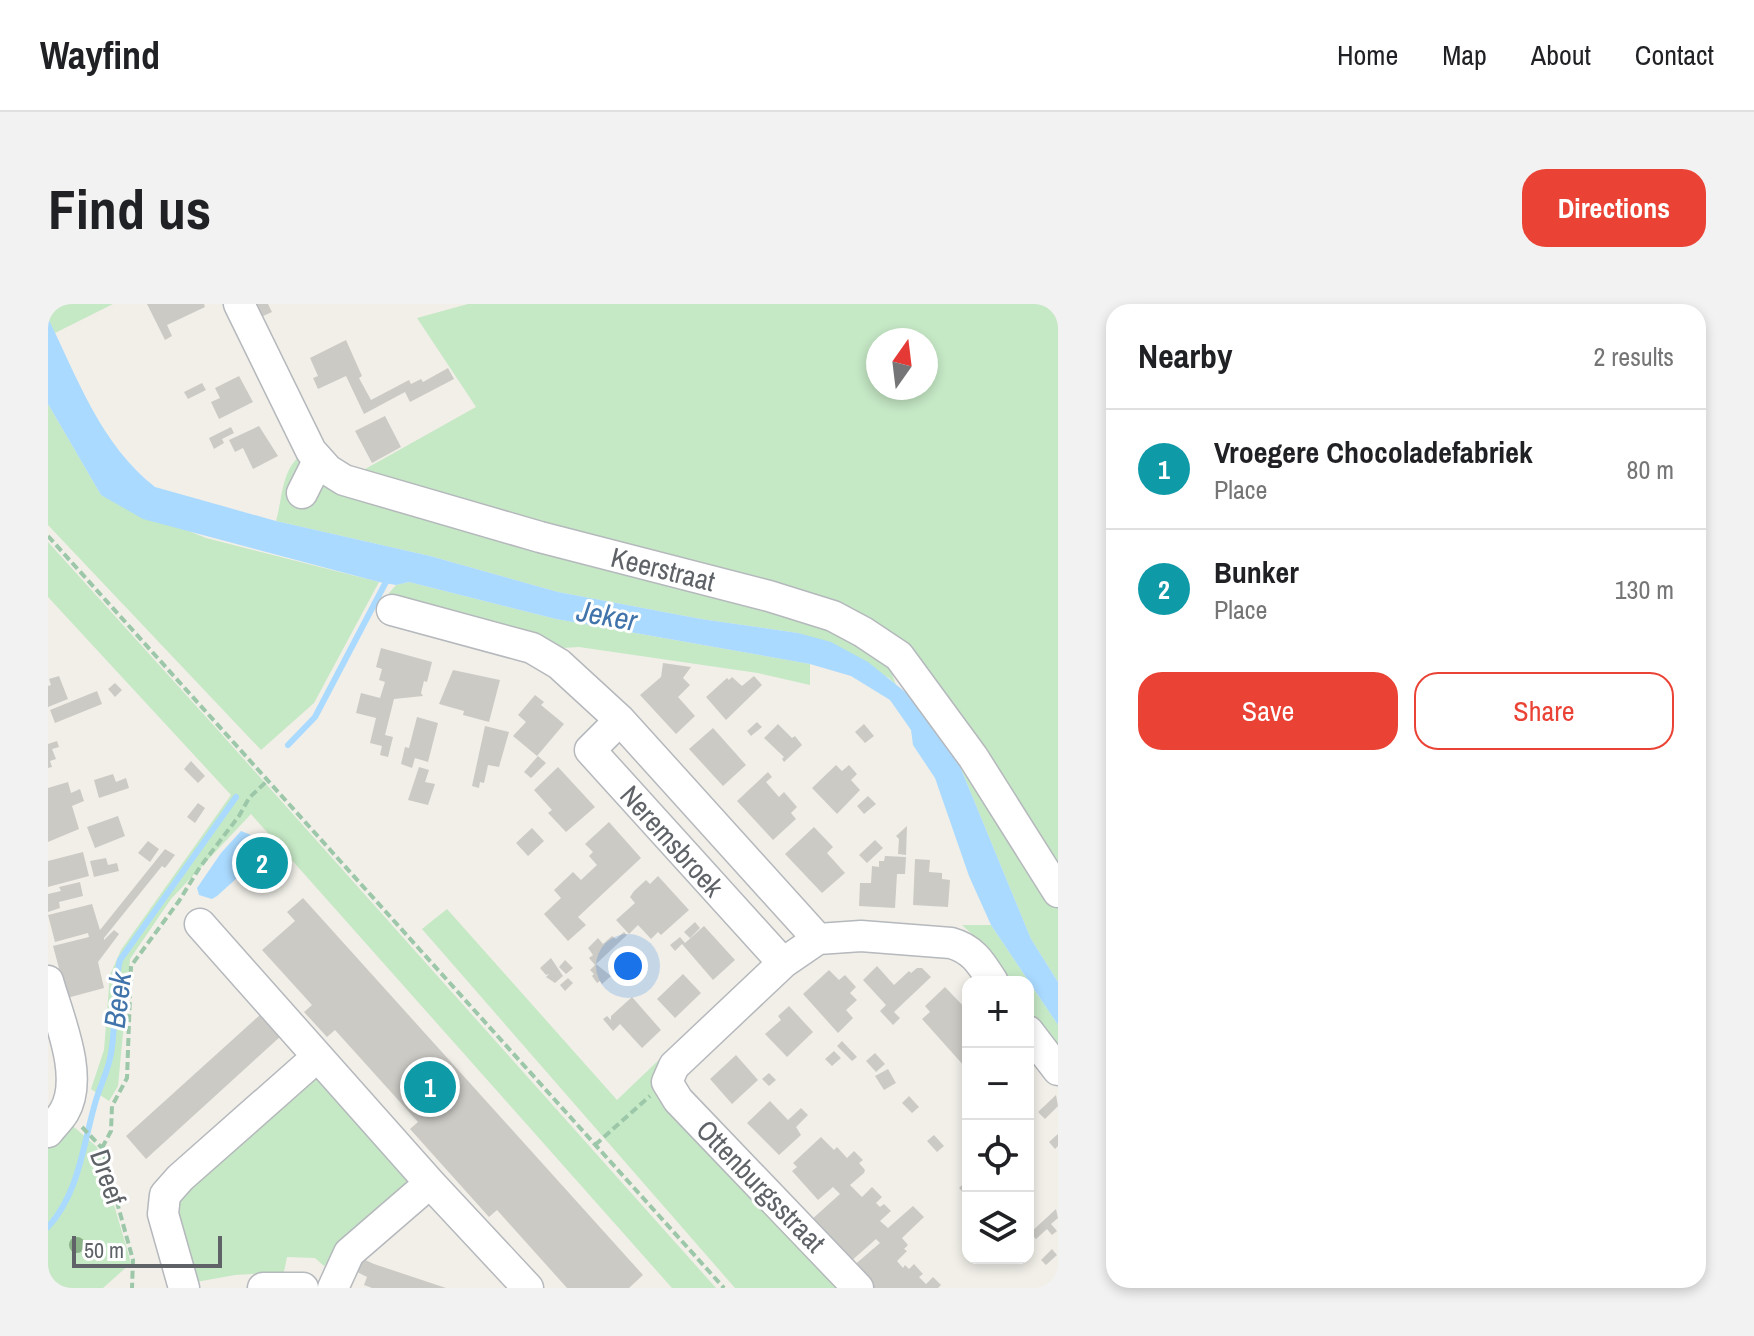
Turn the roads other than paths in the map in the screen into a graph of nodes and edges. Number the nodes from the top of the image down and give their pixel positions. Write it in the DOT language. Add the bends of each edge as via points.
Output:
graph roads {
  1 [pos="239,304"];
  2 [pos="318,461"];
  3 [pos="302,493"];
  4 [pos="392,610"];
  5 [pos="620,720"];
  6 [pos="1058,892"];
  7 [pos="200,924"];
  8 [pos="818,939"];
  9 [pos="783,963"];
  10 [pos="989,976"];
  11 [pos="48,981"];
  12 [pos="1034,1039"];
  13 [pos="317,1057"];
  14 [pos="1058,1070"];
  15 [pos="63,1121"];
  16 [pos="430,1183"];
  17 [pos="184,1288"];
  18 [pos="263,1288"];
  19 [pos="303,1288"];
  20 [pos="333,1288"];
  21 [pos="528,1288"];
  22 [pos="858,1288"];
  1 -- 2 [label="street"];
  2 -- 3 [label="street"];
  2 -- 6 [label="street, Keerstraat" via="344,480 833,616 899,656 973,757"];
  4 -- 5 [label="street, Neremsbroek" via="532,648 559,664"];
  5 -- 8 [label="street, Neremsbroek"];
  5 -- 9 [label="street, Neremsbroek" via="590,750"];
  7 -- 13 [label="street"];
  8 -- 9 [label="street"];
  8 -- 10 [label="street" via="861,936 965,946"];
  9 -- 22 [label="street, Ottenburgsstraat" via="674,1066 667,1082 678,1100"];
  11 -- 15 [label="street" via="72,1067"];
  12 -- 14 [label="street"];
  13 -- 16 [label="street"];
  13 -- 17 [label="street" via="165,1195 163,1214"];
  16 -- 20 [label="street" via="349,1253"];
  16 -- 21 [label="street"];
  18 -- 19 [label="street"];
}
